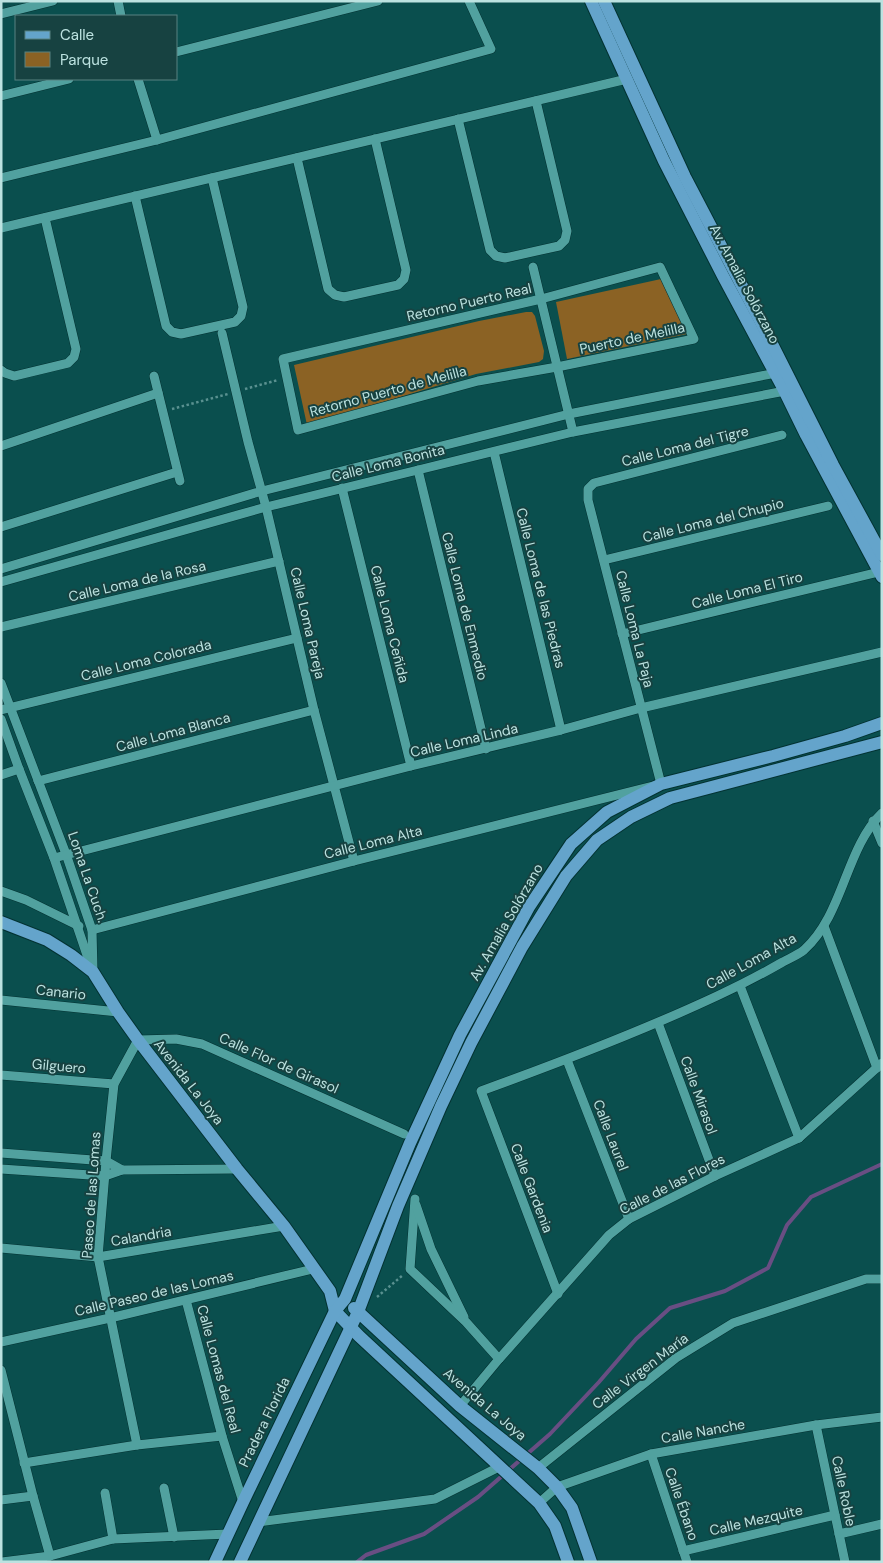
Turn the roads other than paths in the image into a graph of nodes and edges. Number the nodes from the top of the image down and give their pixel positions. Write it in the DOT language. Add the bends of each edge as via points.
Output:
graph roads {
  1 [pos="53,1"];
  2 [pos="118,1"];
  3 [pos="378,1"];
  4 [pos="470,1"];
  5 [pos="591,1"];
  6 [pos="604,1"];
  7 [pos="1,14"];
  8 [pos="122,15"];
  9 [pos="178,51"];
  10 [pos="627,79"];
  11 [pos="65,80"];
  12 [pos="138,80"];
  13 [pos="1,96"];
  14 [pos="536,101"];
  15 [pos="458,120"];
  16 [pos="375,139"];
  17 [pos="157,140"];
  18 [pos="297,158"];
  19 [pos="1,178"];
  20 [pos="212,178"];
  21 [pos="134,196"];
  22 [pos="45,218"];
  23 [pos="1,228"];
  24 [pos="533,267"];
  25 [pos="660,267"];
  26 [pos="541,299"];
  27 [pos="222,333"];
  28 [pos="283,359"];
  29 [pos="557,367"];
  30 [pos="1,370"];
  31 [pos="776,373"];
  32 [pos="154,376"];
  33 [pos="785,391"];
  34 [pos="158,393"];
  35 [pos="568,414"];
  36 [pos="573,432"];
  37 [pos="782,435"];
  38 [pos="1,446"];
  39 [pos="494,452"];
  40 [pos="418,470"];
  41 [pos="594,483"];
  42 [pos="342,488"];
  43 [pos="262,491"];
  44 [pos="828,506"];
  45 [pos="266,507"];
  46 [pos="1,527"];
  47 [pos="882,555"];
  48 [pos="604,560"];
  49 [pos="279,561"];
  50 [pos="1,569"];
  51 [pos="880,575"];
  52 [pos="1,582"];
  53 [pos="1,627"];
  54 [pos="622,634"];
  55 [pos="297,638"];
  56 [pos="882,652"];
  57 [pos="1,683"];
  58 [pos="641,708"];
  59 [pos="6,709"];
  60 [pos="314,710"];
  61 [pos="1,720"];
  62 [pos="882,723"];
  63 [pos="561,730"];
  64 [pos="882,742"];
  65 [pos="486,749"];
  66 [pos="412,766"];
  67 [pos="19,769"];
  68 [pos="1,775"];
  69 [pos="38,781"];
  70 [pos="661,784"];
  71 [pos="334,787"];
  72 [pos="882,813"];
  73 [pos="873,821"];
  74 [pos="882,843"];
  75 [pos="66,854"];
  76 [pos="54,858"];
  77 [pos="354,861"];
  78 [pos="1,891"];
  79 [pos="1,922"];
  80 [pos="77,925"];
  81 [pos="824,926"];
  82 [pos="92,930"];
  83 [pos="93,972"];
  84 [pos="740,986"];
  85 [pos="1,1000"];
  86 [pos="118,1012"];
  87 [pos="658,1023"];
  88 [pos="138,1040"];
  89 [pos="567,1060"];
  90 [pos="879,1065"];
  91 [pos="1,1074"];
  92 [pos="114,1084"];
  93 [pos="481,1091"];
  94 [pos="404,1134"];
  95 [pos="799,1138"];
  96 [pos="1,1153"];
  97 [pos="106,1161"];
  98 [pos="1,1169"];
  99 [pos="237,1169"];
  100 [pos="122,1170"];
  101 [pos="104,1176"];
  102 [pos="715,1176"];
  103 [pos="629,1219"];
  104 [pos="284,1226"];
  105 [pos="1,1248"];
  106 [pos="98,1258"];
  107 [pos="313,1269"];
  108 [pos="882,1279"];
  109 [pos="330,1291"];
  110 [pos="558,1294"];
  111 [pos="344,1299"];
  112 [pos="186,1300"];
  113 [pos="335,1312"];
  114 [pos="358,1312"];
  115 [pos="110,1318"];
  116 [pos="466,1322"];
  117 [pos="351,1328"];
  118 [pos="1,1342"];
  119 [pos="499,1360"];
  120 [pos="1,1370"];
  121 [pos="460,1406"];
  122 [pos="882,1417"];
  123 [pos="816,1425"];
  124 [pos="222,1436"];
  125 [pos="137,1445"];
  126 [pos="650,1454"];
  127 [pos="24,1463"];
  128 [pos="535,1465"];
  129 [pos="500,1467"];
  130 [pos="557,1487"];
  131 [pos="164,1488"];
  132 [pos="105,1493"];
  133 [pos="33,1496"];
  134 [pos="1,1500"];
  135 [pos="242,1502"];
  136 [pos="539,1503"];
  137 [pos="835,1515"];
  138 [pos="258,1522"];
  139 [pos="882,1524"];
  140 [pos="228,1534"];
  141 [pos="839,1534"];
  142 [pos="174,1537"];
  143 [pos="113,1539"];
  144 [pos="683,1551"];
  145 [pos="50,1556"];
  146 [pos="2,1562"];
  147 [pos="215,1562"];
  148 [pos="240,1562"];
  149 [pos="568,1562"];
  150 [pos="591,1562"];
  151 [pos="686,1562"];
  152 [pos="845,1562"];
  1 -- 7 [label="street"];
  2 -- 8 [label="street"];
  3 -- 9 [label="street"];
  4 -- 17 [label="street" via="491,49"];
  5 -- 10 [label="main road, Av. Amalia Solórzano"];
  6 -- 47 [label="main road, Av. Amalia Solórzano" via="685,177"];
  10 -- 14 [label="street"];
  10 -- 31 [label="main road, Av. Amalia Solórzano" via="673,178"];
  11 -- 13 [label="street"];
  12 -- 17 [label="street"];
  14 -- 15 [label="street"];
  14 -- 15 [label="street" via="567,231 559,246 505,258 490,250"];
  15 -- 16 [label="street"];
  16 -- 18 [label="street"];
  16 -- 18 [label="street" via="406,270 398,285 344,297 328,289"];
  17 -- 19 [label="street"];
  18 -- 20 [label="street"];
  20 -- 21 [label="street"];
  20 -- 21 [label="street" via="243,307 235,322 181,334 166,326"];
  21 -- 22 [label="street"];
  22 -- 23 [label="street"];
  22 -- 30 [label="street" via="76,349 74,357 68,363 14,376"];
  24 -- 26 [label="street"];
  25 -- 26 [label="street, Retorno Puerto Real"];
  25 -- 29 [label="street, Puerto de Melilla" via="694,339"];
  26 -- 28 [label="street, Retorno Puerto Real"];
  26 -- 29 [label="street"];
  27 -- 43 [label="street, Calle Loma Pareja"];
  28 -- 29 [label="street, Retorno Puerto de Melilla" via="298,430 478,381"];
  29 -- 35 [label="street"];
  31 -- 33 [label="main road, Av. Amalia Solórzano"];
  31 -- 35 [label="street, Calle Loma Bonita"];
  32 -- 34 [label="street"];
  33 -- 36 [label="street, Calle Loma Bonita"];
  33 -- 51 [label="main road, Av. Amalia Solórzano"];
  34 -- 38 [label="street"];
  34 -- 46 [label="street" via="178,476"];
  35 -- 36 [label="street"];
  35 -- 43 [label="street, Calle Loma Bonita"];
  36 -- 39 [label="street, Calle Loma Bonita"];
  37 -- 41 [label="street, Calle Loma del Tigre"];
  39 -- 40 [label="street, Calle Loma Bonita"];
  39 -- 63 [label="street, Calle Loma de las Piedras"];
  40 -- 42 [label="street, Calle Loma Bonita"];
  40 -- 65 [label="street, Calle Loma de Enmedio"];
  41 -- 48 [label="street, Calle Loma La Paja" via="588,488 588,500"];
  42 -- 45 [label="street, Calle Loma Bonita"];
  42 -- 66 [label="street, Calle Loma Ceñida"];
  43 -- 45 [label="street, Calle Loma Pareja"];
  43 -- 50 [label="street, Calle Loma Bonita"];
  44 -- 48 [label="street, Calle Loma del Chupio"];
  45 -- 49 [label="street, Calle Loma Pareja"];
  45 -- 52 [label="street, Calle Loma Bonita"];
  48 -- 54 [label="street, Calle Loma La Paja"];
  49 -- 53 [label="street, Calle Loma de la Rosa"];
  49 -- 55 [label="street, Calle Loma Pareja"];
  51 -- 54 [label="street, Calle Loma El Tiro"];
  54 -- 58 [label="street, Calle Loma La Paja"];
  55 -- 59 [label="street, Calle Loma Colorada"];
  55 -- 60 [label="street, Calle Loma Pareja"];
  56 -- 58 [label="street, Calle Loma Linda"];
  57 -- 59 [label="street, Loma La Cuch."];
  58 -- 63 [label="street, Calle Loma Linda"];
  58 -- 70 [label="street, Calle Loma La Paja"];
  59 -- 69 [label="street, Loma La Cuch."];
  60 -- 69 [label="street, Calle Loma Blanca"];
  60 -- 71 [label="street, Calle Loma Pareja"];
  61 -- 67 [label="street, Loma La Cuch."];
  62 -- 70 [label="main road, Av. Amalia Solórzano" via="845,736"];
  63 -- 65 [label="street, Calle Loma Linda"];
  64 -- 114 [label="main road, Av. Amalia Solórzano" via="670,798 631,817 597,840 566,876 546,908 471,1043 398,1206"];
  65 -- 66 [label="street, Calle Loma Linda"];
  66 -- 71 [label="street, Calle Loma Linda"];
  67 -- 68 [label="street"];
  67 -- 76 [label="street, Loma La Cuch."];
  69 -- 75 [label="street, Loma La Cuch."];
  70 -- 77 [label="street, Calle Loma Alta"];
  70 -- 111 [label="main road, Av. Amalia Solórzano" via="607,812 571,844 529,907 460,1034"];
  71 -- 75 [label="street, Calle Loma Linda"];
  71 -- 77 [label="street, Calle Loma Pareja"];
  72 -- 73 [label="street, Calle Loma Alta"];
  73 -- 74 [label="street"];
  73 -- 81 [label="street, Calle Loma Alta"];
  75 -- 76 [label="street, Calle Loma Linda"];
  75 -- 82 [label="street, Loma La Cuch."];
  76 -- 80 [label="street, Loma La Cuch."];
  77 -- 82 [label="street, Calle Loma Alta"];
  78 -- 80 [label="street"];
  79 -- 83 [label="main road, Avenida La Joya" via="47,940"];
  80 -- 82 [label="street"];
  80 -- 83 [label="street, Loma La Cuch."];
  81 -- 84 [label="street, Calle Loma Alta" via="803,951"];
  81 -- 90 [label="street"];
  82 -- 83 [label="street, Loma La Cuch."];
  83 -- 86 [label="main road, Avenida La Joya"];
  84 -- 87 [label="street, Calle Loma Alta"];
  84 -- 95 [label="street"];
  85 -- 86 [label="street, Canario"];
  86 -- 88 [label="main road, Avenida La Joya"];
  87 -- 89 [label="street, Calle Loma Alta"];
  87 -- 102 [label="street, Calle Mirasol"];
  88 -- 92 [label="street, Paseo de las Lomas"];
  88 -- 94 [label="street, Calle Flor de Girasol" via="176,1039 202,1044"];
  88 -- 99 [label="main road, Avenida La Joya"];
  89 -- 93 [label="street, Calle Loma Alta"];
  89 -- 103 [label="street, Calle Laurel"];
  90 -- 95 [label="street, Calle de las Flores"];
  91 -- 92 [label="street, Gilguero"];
  92 -- 97 [label="street, Paseo de las Lomas"];
  93 -- 110 [label="street, Calle Gardenia"];
  95 -- 102 [label="street, Calle de las Flores"];
  96 -- 97 [label="street"];
  97 -- 100 [label="street"];
  97 -- 101 [label="street, Paseo de las Lomas"];
  98 -- 101 [label="street"];
  99 -- 100 [label="street"];
  99 -- 104 [label="main road, Avenida La Joya"];
  100 -- 101 [label="street"];
  101 -- 106 [label="street, Paseo de las Lomas"];
  102 -- 103 [label="street, Calle de las Flores"];
  103 -- 110 [label="street, Calle de las Flores" via="609,1235"];
  104 -- 106 [label="street, Calandria"];
  104 -- 107 [label="main road, Avenida La Joya"];
  105 -- 106 [label="street, Calandria"];
  106 -- 115 [label="street, Paseo de las Lomas"];
  107 -- 109 [label="main road, Avenida La Joya"];
  107 -- 112 [label="street, Calle Paseo de las Lomas"];
  108 -- 128 [label="street, Calle Virgen María" via="866,1279 733,1323 676,1358"];
  109 -- 111 [label="main road, Avenida La Joya"];
  109 -- 113 [label="main road, Avenida La Joya"];
  110 -- 119 [label="street, Calle de las Flores"];
  111 -- 113 [label="main road, Pradera Florida"];
  111 -- 114 [label="main road, Avenida La Joya"];
  112 -- 115 [label="street, Calle Paseo de las Lomas"];
  112 -- 124 [label="street, Calle Lomas del Real"];
  113 -- 117 [label="main road"];
  113 -- 135 [label="main road, Pradera Florida"];
  114 -- 117 [label="main road"];
  114 -- 121 [label="main road, Avenida La Joya"];
  115 -- 118 [label="street, Calle Paseo de las Lomas"];
  115 -- 125 [label="street, Paseo de las Lomas"];
  116 -- 116 [label="street" via="410,1269 414,1200 431,1249"];
  116 -- 119 [label="street"];
  117 -- 129 [label="main road"];
  117 -- 138 [label="main road"];
  119 -- 121 [label="street, Calle de las Flores"];
  120 -- 127 [label="street"];
  121 -- 128 [label="main road, Avenida La Joya"];
  122 -- 123 [label="street, Calle Nanche"];
  123 -- 126 [label="street, Calle Nanche"];
  123 -- 137 [label="street, Calle Roble"];
  124 -- 125 [label="street"];
  124 -- 135 [label="street, Calle Lomas del Real"];
  125 -- 127 [label="street"];
  126 -- 130 [label="street, Calle Nanche"];
  126 -- 144 [label="street, Calle Ébano"];
  127 -- 133 [label="street"];
  128 -- 130 [label="main road, Avenida La Joya"];
  129 -- 136 [label="main road"];
  129 -- 138 [label="street" via="434,1499"];
  130 -- 136 [label="street, Calle Nanche"];
  130 -- 150 [label="main road, Avenida La Joya" via="572,1508"];
  131 -- 142 [label="street"];
  132 -- 143 [label="street"];
  133 -- 134 [label="street"];
  133 -- 145 [label="street"];
  135 -- 140 [label="main road, Pradera Florida"];
  136 -- 149 [label="main road" via="555,1526"];
  137 -- 141 [label="street, Calle Roble"];
  137 -- 144 [label="street, Calle Mezquite"];
  138 -- 148 [label="main road"];
  139 -- 141 [label="street"];
  140 -- 142 [label="street"];
  140 -- 147 [label="main road, Pradera Florida"];
  141 -- 152 [label="street, Calle Roble"];
  142 -- 143 [label="street"];
  143 -- 145 [label="street"];
  144 -- 151 [label="street, Calle Ébano"];
  145 -- 146 [label="street"];
}
